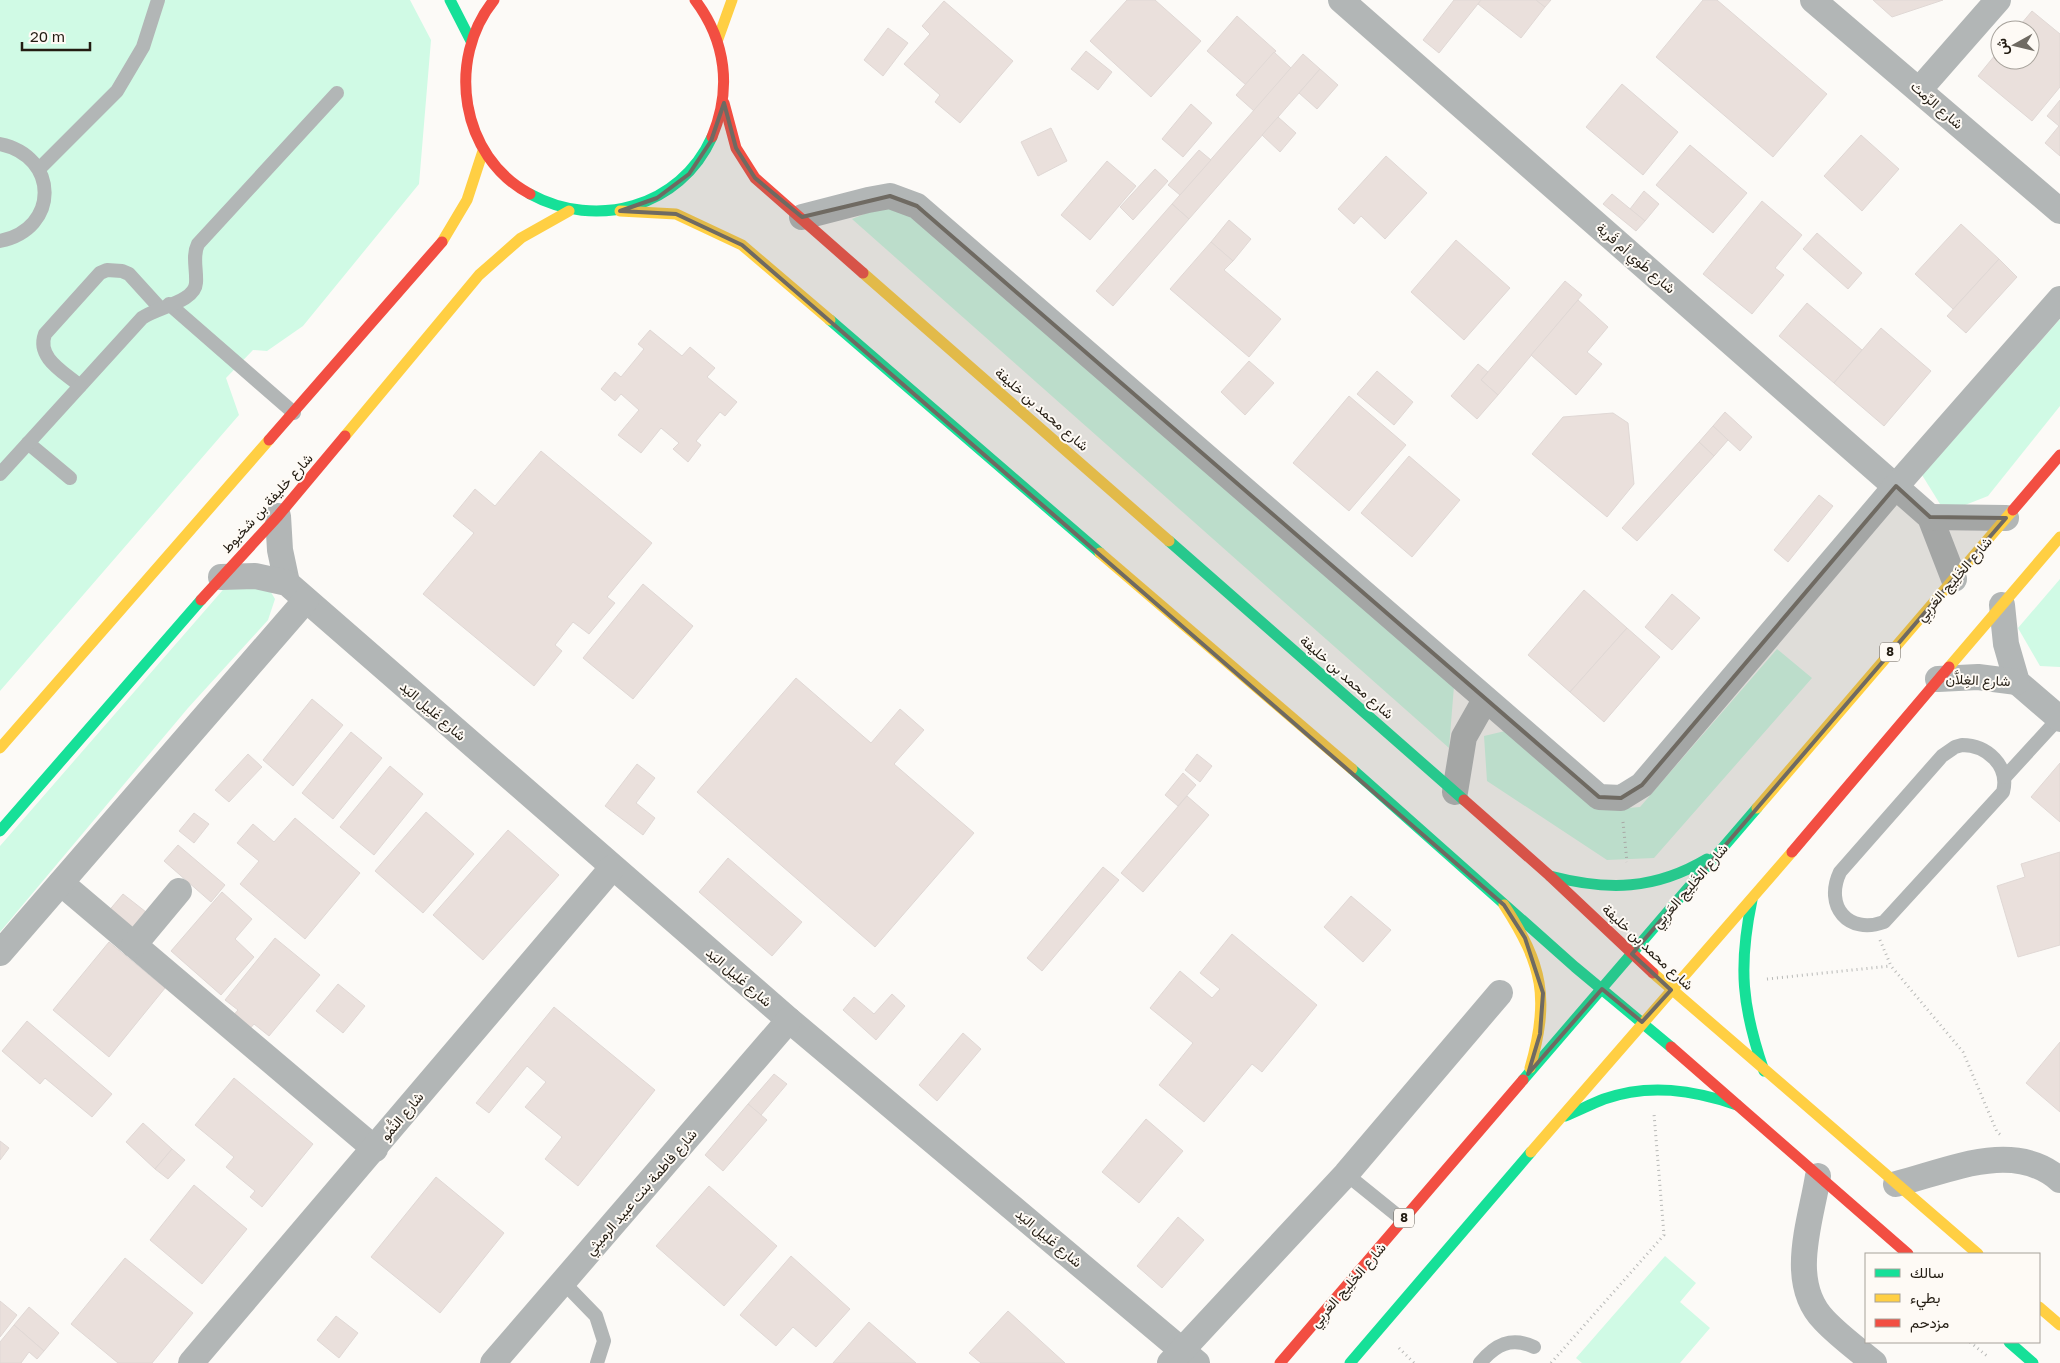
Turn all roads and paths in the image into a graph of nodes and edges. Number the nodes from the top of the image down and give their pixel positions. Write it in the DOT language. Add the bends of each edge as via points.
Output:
graph roads {
  1 [pos="158,0"];
  2 [pos="450,0"];
  3 [pos="494,0"];
  4 [pos="695,0"];
  5 [pos="732,0"];
  6 [pos="1341,0"];
  7 [pos="1813,0"];
  8 [pos="1998,0"];
  9 [pos="718,39"];
  10 [pos="471,41"];
  11 [pos="1919,90"];
  12 [pos="338,93"];
  13 [pos="724,103"];
  14 [pos="0,144"];
  15 [pos="483,151"];
  16 [pos="39,169"];
  17 [pos="569,211"];
  18 [pos="620,211"];
  19 [pos="2060,211"];
  20 [pos="802,218"];
  21 [pos="0,241"];
  22 [pos="2060,300"];
  23 [pos="164,306"];
  24 [pos="80,386"];
  25 [pos="294,413"];
  26 [pos="28,443"];
  27 [pos="2060,455"];
  28 [pos="0,474"];
  29 [pos="70,478"];
  30 [pos="1896,486"];
  31 [pos="278,516"];
  32 [pos="1930,517"];
  33 [pos="2006,518"];
  34 [pos="2060,537"];
  35 [pos="221,577"];
  36 [pos="1954,578"];
  37 [pos="297,592"];
  38 [pos="2002,605"];
  39 [pos="1938,679"];
  40 [pos="2017,682"];
  41 [pos="1486,700"];
  42 [pos="2057,711"];
  43 [pos="0,748"];
  44 [pos="2005,777"];
  45 [pos="1455,792"];
  46 [pos="1621,798"];
  47 [pos="0,831"];
  48 [pos="1721,850"];
  49 [pos="1627,862"];
  50 [pos="612,868"];
  51 [pos="1550,876"];
  52 [pos="61,883"];
  53 [pos="179,891"];
  54 [pos="1752,898"];
  55 [pos="1504,905"];
  56 [pos="1875,925"];
  57 [pos="134,945"];
  58 [pos="0,953"];
  59 [pos="1632,954"];
  60 [pos="1890,966"];
  61 [pos="1759,979"];
  62 [pos="1602,988"];
  63 [pos="1671,990"];
  64 [pos="1500,993"];
  65 [pos="789,1020"];
  66 [pos="1642,1022"];
  67 [pos="1764,1072"];
  68 [pos="1528,1074"];
  69 [pos="1737,1105"];
  70 [pos="1653,1113"];
  71 [pos="1561,1117"];
  72 [pos="375,1149"];
  73 [pos="2030,1162"];
  74 [pos="1346,1174"];
  75 [pos="1818,1176"];
  76 [pos="2060,1180"];
  77 [pos="1896,1184"];
  78 [pos="1403,1220"];
  79 [pos="1907,1253"];
  80 [pos="1977,1253"];
  81 [pos="563,1282"];
  82 [pos="2040,1308"];
  83 [pos="2060,1325"];
  84 [pos="1971,1343"];
  85 [pos="2010,1343"];
  86 [pos="1399,1348"];
  87 [pos="1534,1348"];
  88 [pos="1183,1358"];
  89 [pos="1989,1358"];
  90 [pos="1551,1362"];
  91 [pos="191,1363"];
  92 [pos="493,1363"];
  93 [pos="597,1363"];
  94 [pos="1280,1363"];
  95 [pos="1350,1363"];
  96 [pos="1414,1363"];
  97 [pos="1480,1363"];
  98 [pos="1874,1363"];
  99 [pos="2033,1363"];
  1 -- 16 [label="lane" via="143,47 117,91"];
  2 -- 10 [label="main road"];
  3 -- 10 [label="main road"];
  4 -- 9 [label="main road"];
  5 -- 9 [label="main road"];
  6 -- 30 [label="street, شارع طَوي أم قَرية"];
  7 -- 11 [label="street, شارع الرِّمث"];
  8 -- 11 [label="street"];
  9 -- 13 [label="main road" via="725,71"];
  10 -- 15 [label="main road" via="464,78 469,116"];
  11 -- 19 [label="street, شارع الرِّمث"];
  12 -- 23 [label="lane" via="198,244 195,288 189,297"];
  13 -- 18 [label="main road" via="712,141 689,174 657,198"];
  13 -- 20 [label="main road, شارع محمد بن خليفة" via="736,148 755,178"];
  14 -- 16 [label="lane" via="23,152"];
  15 -- 17 [label="main road" via="506,179 536,199"];
  15 -- 25 [label="main road" via="472,191 453,227"];
  16 -- 21 [label="lane" via="45,193 39,216 22,234"];
  17 -- 18 [label="main road" via="595,214"];
  17 -- 31 [label="main road, شارع خليفة بن شخبوط" via="521,238 479,275"];
  18 -- 55 [label="main road" via="676,214 742,245 1325,746"];
  20 -- 41 [label="street" via="890,196 917,206"];
  20 -- 45 [label="main road, شارع محمد بن خليفة"];
  22 -- 30 [label="street"];
  23 -- 24 [label="lane" via="142,318"];
  23 -- 24 [label="lane" via="129,274 114,270 100,273 43,340 46,357"];
  23 -- 25 [label="lane"];
  24 -- 26 [label="lane"];
  25 -- 43 [label="main road"];
  26 -- 28 [label="lane"];
  26 -- 29 [label="lane"];
  27 -- 33 [label="main road, شارع الخَلِيج العَربِي / 8"];
  30 -- 32 [label="street, شارع طَوي أم قَرية"];
  30 -- 46 [label="street" via="1642,785"];
  31 -- 35 [label="main road, شارع خليفة بن شخبوط"];
  31 -- 37 [label="street" via="280,550"];
  32 -- 33 [label="street"];
  32 -- 36 [label="street, شارع طَوي أم قَرية"];
  33 -- 36 [label="main road, شارع الخَلِيج العَربِي / 8"];
  34 -- 38 [label="main road"];
  35 -- 37 [label="street, شارع غَلِيل اليَد" via="255,576"];
  35 -- 47 [label="main road, شارع خليفة بن شخبوط"];
  36 -- 48 [label="main road, شارع الخَلِيج العَربِي / 8"];
  37 -- 50 [label="street, شارع غَلِيل اليَد"];
  37 -- 52 [label="street"];
  38 -- 39 [label="main road"];
  38 -- 40 [label="street, شارع الغِلاَّن" via="2006,644"];
  39 -- 40 [label="street, شارع الغِلاَّن" via="1978,677"];
  39 -- 54 [label="main road"];
  40 -- 42 [label="street, شارع الغِلاَّن"];
  41 -- 45 [label="street" via="1464,737"];
  41 -- 46 [label="street" via="1599,797"];
  42 -- 44 [label="lane"];
  44 -- 56 [label="lane" via="2003,792 1998,798 1892,915"];
  44 -- 56 [label="lane" via="1999,763 1984,750 1970,745 1955,747 1942,756 1846,866 1836,882 1834,892 1839,911 1855,924"];
  45 -- 51 [label="main road, شارع محمد بن خليفة"];
  46 -- 49 [label="path"];
  48 -- 51 [label="main road" via="1678,875 1629,886 1589,886"];
  48 -- 59 [label="main road, شارع الخَلِيج العَربِي / 8"];
  50 -- 65 [label="street, شارع غَلِيل اليَد"];
  50 -- 72 [label="street, شارع النُّمُو"];
  51 -- 59 [label="main road, شارع محمد بن خليفة"];
  52 -- 57 [label="street"];
  52 -- 58 [label="street"];
  53 -- 57 [label="street"];
  54 -- 63 [label="main road"];
  54 -- 67 [label="main road" via="1743,943 1741,981 1747,1023"];
  55 -- 62 [label="main road"];
  55 -- 68 [label="main road" via="1528,947 1543,993 1540,1034"];
  56 -- 60 [label="path"];
  57 -- 72 [label="street"];
  59 -- 62 [label="main road, شارع الخَلِيج العَربِي / 8"];
  59 -- 63 [label="main road, شارع محمد بن خليفة"];
  60 -- 61 [label="path"];
  60 -- 73 [label="path" via="1963,1052 1997,1132"];
  62 -- 66 [label="main road"];
  62 -- 68 [label="main road, شارع الخَلِيج العَربِي / 8"];
  63 -- 66 [label="main road"];
  63 -- 67 [label="main road, شارع محمد بن خليفة"];
  64 -- 74 [label="street"];
  65 -- 81 [label="street, شارع فاطمة بنت عبيد الرميثي"];
  65 -- 88 [label="street, شارع غَلِيل اليَد"];
  66 -- 69 [label="main road"];
  66 -- 71 [label="main road"];
  67 -- 77 [label="main road, شارع محمد بن خليفة"];
  68 -- 78 [label="main road, شارع الخَلِيج العَربِي / 8"];
  69 -- 71 [label="main road" via="1694,1092 1651,1090 1604,1099"];
  69 -- 75 [label="main road"];
  70 -- 90 [label="path" via="1664,1235"];
  71 -- 95 [label="main road"];
  72 -- 91 [label="street, شارع النُّمُو"];
  73 -- 76 [label="street"];
  73 -- 77 [label="street" via="1991,1160"];
  74 -- 78 [label="lane"];
  74 -- 88 [label="street"];
  75 -- 79 [label="main road"];
  75 -- 98 [label="street" via="1803,1264 1805,1287 1809,1299 1824,1320"];
  77 -- 80 [label="main road, شارع محمد بن خليفة"];
  78 -- 94 [label="main road, شارع الخَلِيج العَربِي / 8"];
  81 -- 92 [label="street, شارع فاطمة بنت عبيد الرميثي"];
  81 -- 93 [label="lane" via="596,1316 604,1341"];
  82 -- 83 [label="main road"];
  84 -- 89 [label="path"];
  85 -- 99 [label="main road"];
  86 -- 96 [label="path"];
  87 -- 97 [label="lane" via="1517,1341 1507,1342 1490,1350"];
}
